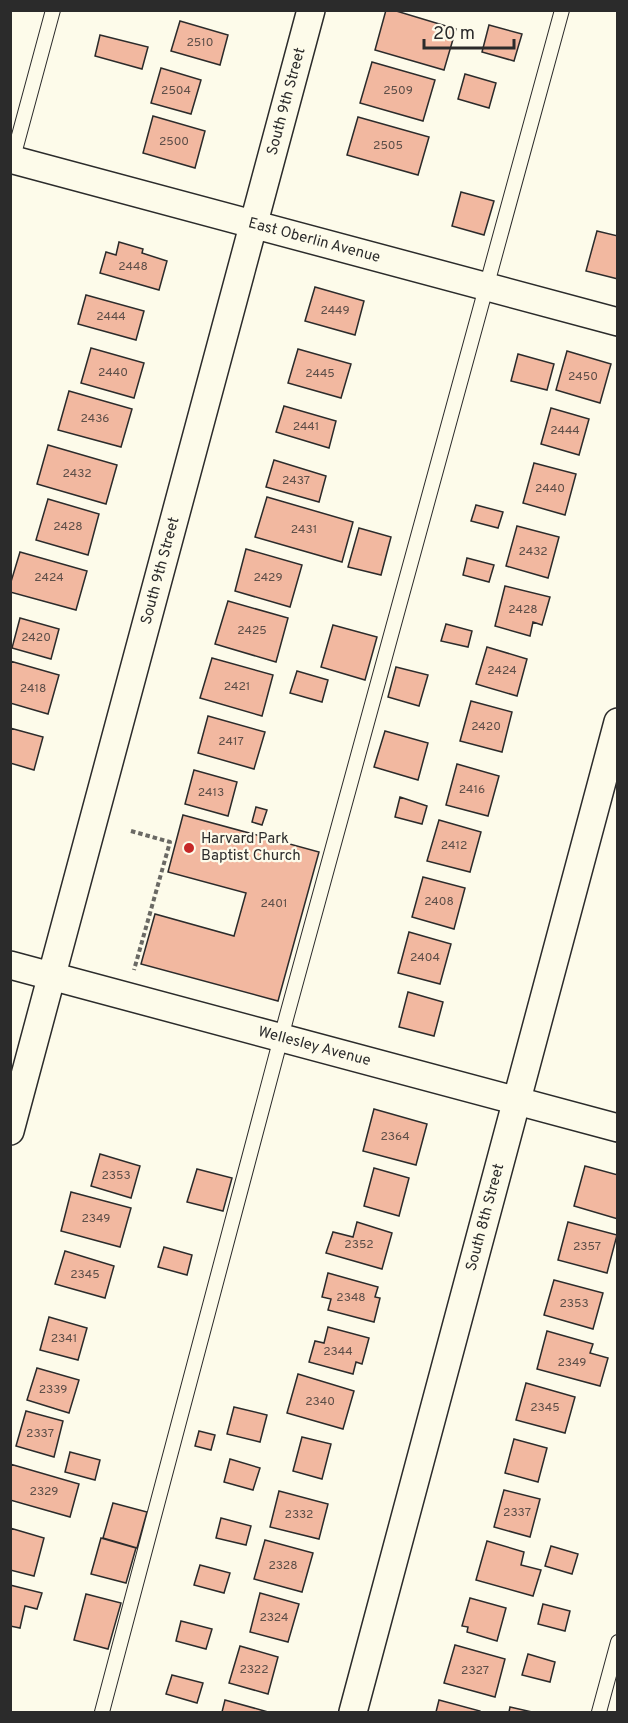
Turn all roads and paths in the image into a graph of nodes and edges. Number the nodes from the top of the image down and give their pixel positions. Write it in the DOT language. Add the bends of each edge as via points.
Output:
graph roads {
  1 [pos="53,10"];
  2 [pos="311,10"];
  3 [pos="562,10"];
  4 [pos="11,162"];
  5 [pos="254,223"];
  6 [pos="488,286"];
  7 [pos="618,322"];
  8 [pos="618,722"];
  9 [pos="131,831"];
  10 [pos="136,963"];
  11 [pos="10,965"];
  12 [pos="53,976"];
  13 [pos="281,1037"];
  14 [pos="516,1101"];
  15 [pos="618,1128"];
  16 [pos="10,1131"];
  17 [pos="618,1642"];
  18 [pos="102,1713"];
  19 [pos="353,1713"];
  20 [pos="598,1713"];
  1 -- 4 [label="lane"];
  2 -- 5 [label="street, South 9th Street"];
  3 -- 6 [label="lane"];
  4 -- 5 [label="street, East Oberlin Avenue"];
  5 -- 6 [label="street, East Oberlin Avenue"];
  5 -- 12 [label="street, South 9th Street"];
  6 -- 7 [label="street, East Oberlin Avenue"];
  6 -- 13 [label="lane"];
  8 -- 14 [label="street, South 8th Street"];
  9 -- 10 [label="path" via="170,843"];
  11 -- 12 [label="street, Wellesley Avenue"];
  12 -- 13 [label="street, Wellesley Avenue"];
  12 -- 16 [label="street, South 9th Street"];
  13 -- 14 [label="street, Wellesley Avenue"];
  13 -- 18 [label="lane"];
  14 -- 15 [label="street, Wellesley Avenue"];
  14 -- 19 [label="street, South 8th Street"];
  17 -- 20 [label="lane"];
}
